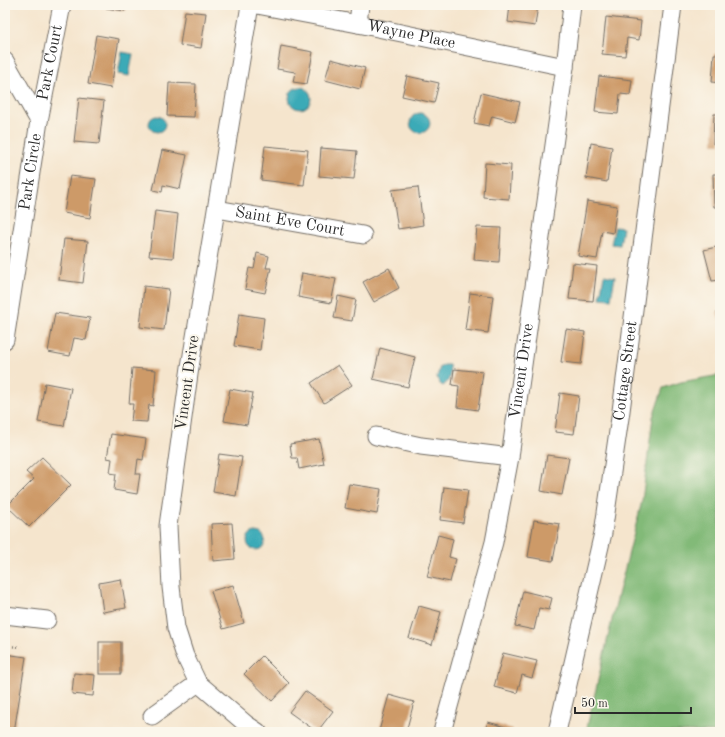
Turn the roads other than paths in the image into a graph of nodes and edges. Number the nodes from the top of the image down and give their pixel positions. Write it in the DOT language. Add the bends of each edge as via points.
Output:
graph roads {
  1 [pos="62,5"];
  2 [pos="250,5"];
  3 [pos="257,5"];
  4 [pos="360,5"];
  5 [pos="572,5"];
  6 [pos="673,5"];
  7 [pos="358,24"];
  8 [pos="5,61"];
  9 [pos="565,67"];
  10 [pos="39,121"];
  11 [pos="217,209"];
  12 [pos="363,235"];
  13 [pos="5,340"];
  14 [pos="376,436"];
  15 [pos="510,457"];
  16 [pos="5,616"];
  17 [pos="47,620"];
  18 [pos="198,683"];
  19 [pos="152,716"];
  20 [pos="258,732"];
  21 [pos="442,732"];
  22 [pos="557,732"];
  1 -- 10 [label="street, Park Court"];
  2 -- 11 [label="street, Vincent Drive"];
  3 -- 7 [label="street, Wayne Place"];
  4 -- 7 [label="street"];
  5 -- 9 [label="street, Vincent Drive"];
  6 -- 22 [label="street, Cottage Street" via="603,533"];
  7 -- 9 [label="street, Wayne Place"];
  8 -- 10 [label="street, Park Circle"];
  9 -- 15 [label="street, Vincent Drive"];
  10 -- 13 [label="street, Park Circle"];
  11 -- 12 [label="street, Saint Eve Court"];
  11 -- 18 [label="street, Vincent Drive" via="190,367 168,526 176,628 185,656"];
  14 -- 15 [label="street" via="421,446"];
  15 -- 21 [label="street, Vincent Drive" via="494,542"];
  16 -- 17 [label="street"];
  18 -- 19 [label="street"];
  18 -- 20 [label="street, Vincent Drive"];
}
